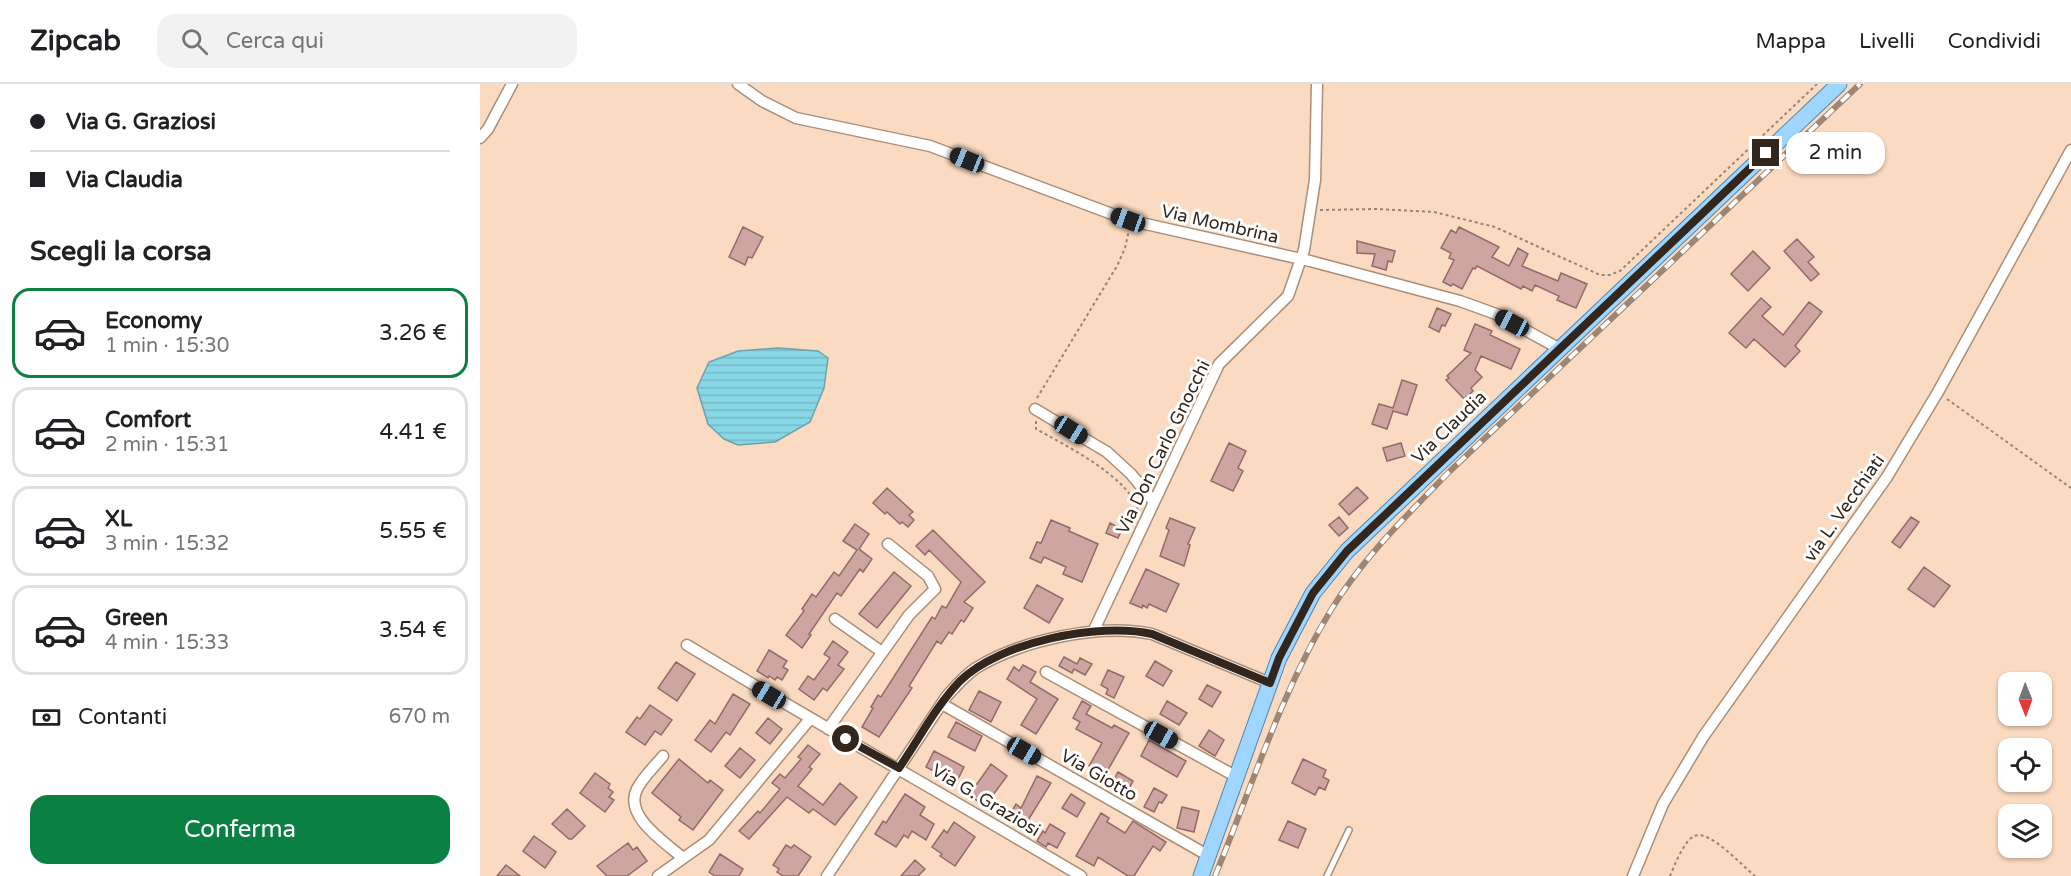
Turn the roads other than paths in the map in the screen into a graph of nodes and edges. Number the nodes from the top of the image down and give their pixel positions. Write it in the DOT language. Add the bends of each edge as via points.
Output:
graph roads {
  1 [pos="512,84"];
  2 [pos="738,84"];
  3 [pos="1317,84"];
  4 [pos="1839,84"];
  5 [pos="480,138"];
  6 [pos="2071,150"];
  7 [pos="1306,260"];
  8 [pos="1560,349"];
  9 [pos="1035,409"];
  10 [pos="1154,502"];
  11 [pos="888,544"];
  12 [pos="835,619"];
  13 [pos="1094,630"];
  14 [pos="687,645"];
  15 [pos="882,652"];
  16 [pos="1046,672"];
  17 [pos="1270,683"];
  18 [pos="942,704"];
  19 [pos="810,719"];
  20 [pos="828,729"];
  21 [pos="663,756"];
  22 [pos="899,768"];
  23 [pos="1237,777"];
  24 [pos="1349,830"];
  25 [pos="1209,856"];
  26 [pos="683,858"];
  27 [pos="658,876"];
  28 [pos="827,876"];
  29 [pos="1081,876"];
  30 [pos="1201,876"];
  31 [pos="1327,876"];
  32 [pos="1633,876"];
  1 -- 5 [label="street"];
  2 -- 7 [label="street, Via Mombrina" via="796,118 930,146 1131,221"];
  3 -- 7 [label="street, Via Don Carlo Gnocchi" via="1315,180"];
  4 -- 8 [label="main road, Via Claudia"];
  6 -- 32 [label="street, via L. Vecchiati" via="1887,477 1703,737 1663,804"];
  7 -- 8 [label="street, Via Mombrina" via="1460,301 1496,314"];
  7 -- 10 [label="street, Via Don Carlo Gnocchi" via="1288,296 1219,364"];
  8 -- 17 [label="main road, Via Claudia" via="1347,551 1313,593"];
  9 -- 10 [label="street" via="1107,452"];
  10 -- 13 [label="street, Via Don Carlo Gnocchi"];
  11 -- 15 [label="street" via="928,576 935,589 909,615"];
  12 -- 15 [label="street"];
  13 -- 17 [label="street" via="1152,634"];
  13 -- 18 [label="street" via="1051,639 976,668"];
  14 -- 19 [label="street, Via G. Graziosi"];
  15 -- 20 [label="street"];
  16 -- 23 [label="street"];
  17 -- 23 [label="main road, Via Claudia"];
  18 -- 22 [label="street"];
  18 -- 25 [label="street, Via Giotto"];
  19 -- 20 [label="street, Via G. Graziosi"];
  19 -- 26 [label="street" via="709,840"];
  20 -- 22 [label="street, Via G. Graziosi"];
  21 -- 26 [label="street" via="636,790 636,813"];
  22 -- 28 [label="street"];
  22 -- 29 [label="street, Via G. Graziosi"];
  23 -- 25 [label="main road, Via Claudia"];
  24 -- 31 [label="lane"];
  25 -- 30 [label="main road, Via Claudia"];
  26 -- 27 [label="street"];
}
